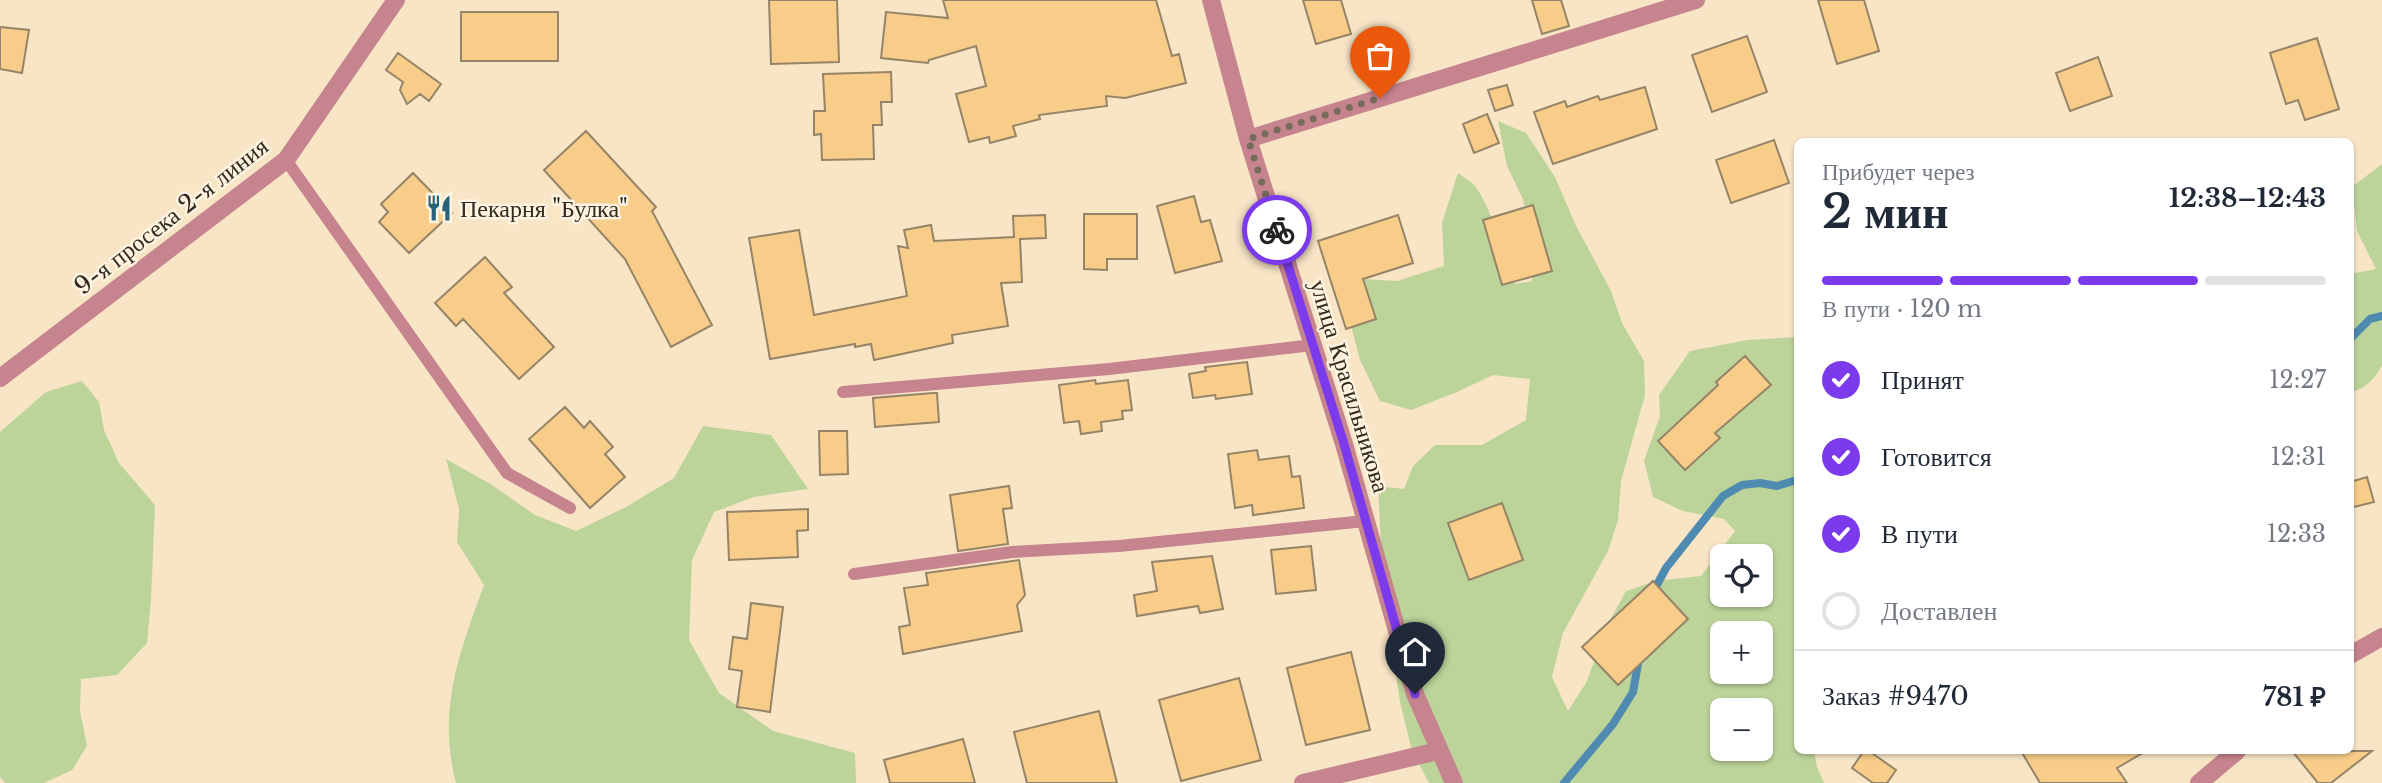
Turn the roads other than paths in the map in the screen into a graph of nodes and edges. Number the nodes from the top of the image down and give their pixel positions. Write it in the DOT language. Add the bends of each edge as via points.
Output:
graph roads {
  1 [pos="396,0"];
  2 [pos="1211,0"];
  3 [pos="1696,0"];
  4 [pos="1248,139"];
  5 [pos="286,159"];
  6 [pos="1313,345"];
  7 [pos="0,378"];
  8 [pos="843,392"];
  9 [pos="570,508"];
  10 [pos="1365,521"];
  11 [pos="853,574"];
  12 [pos="2382,636"];
  13 [pos="2354,653"];
  14 [pos="1438,751"];
  15 [pos="2233,754"];
  16 [pos="1303,783"];
  17 [pos="1454,783"];
  18 [pos="2199,783"];
  1 -- 5 [label="street, 9-я просека 2-я линия"];
  2 -- 4 [label="street, улица Красильникова"];
  3 -- 4 [label="street"];
  4 -- 6 [label="street, улица Красильникова"];
  5 -- 7 [label="street, 9-я просека 2-я линия"];
  5 -- 9 [label="lane" via="508,473"];
  6 -- 8 [label="lane" via="1109,369"];
  6 -- 10 [label="street, улица Красильникова"];
  10 -- 11 [label="lane" via="1012,552"];
  10 -- 14 [label="street, улица Красильникова" via="1415,694"];
  12 -- 13 [label="street"];
  14 -- 16 [label="street"];
  14 -- 17 [label="street, улица Красильникова"];
  15 -- 18 [label="street"];
}
